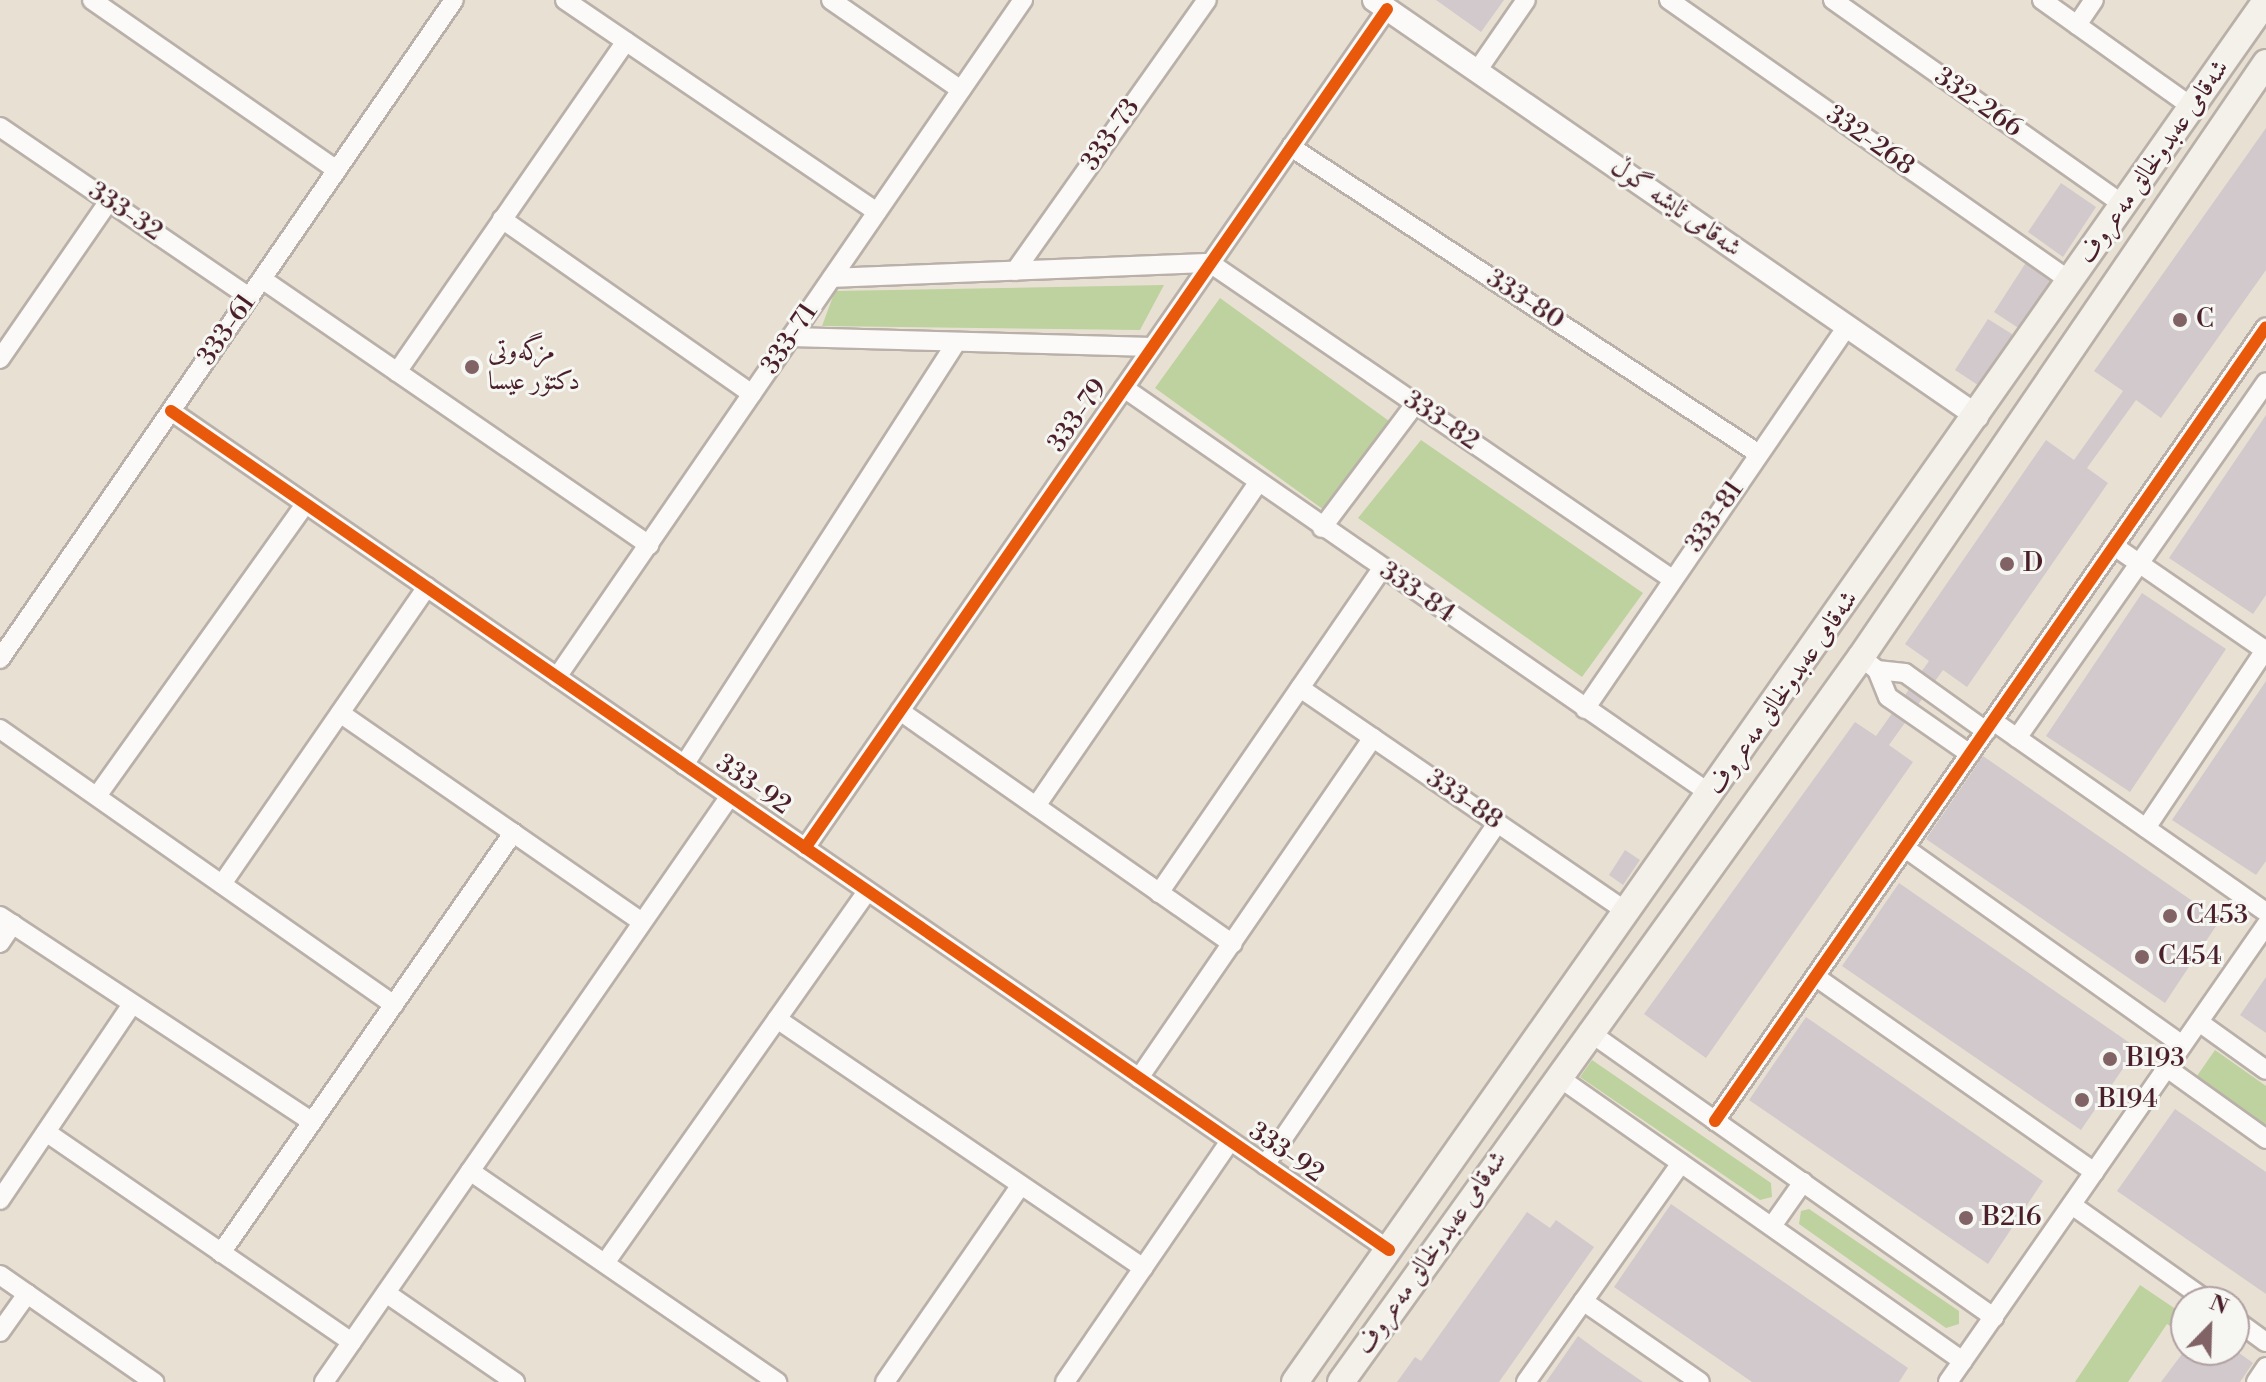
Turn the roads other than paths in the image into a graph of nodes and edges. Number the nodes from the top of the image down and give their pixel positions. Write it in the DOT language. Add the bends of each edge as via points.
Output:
graph roads {
  1 [pos="92,0"];
  2 [pos="454,0"];
  3 [pos="565,0"];
  4 [pos="831,0"];
  5 [pos="1023,0"];
  6 [pos="1207,0"];
  7 [pos="1526,0"];
  8 [pos="1669,0"];
  9 [pos="1833,0"];
  10 [pos="2042,0"];
  11 [pos="2094,0"];
  12 [pos="2266,1"];
  13 [pos="1381,4"];
  14 [pos="2077,25"];
  15 [pos="626,41"];
  16 [pos="2264,70"];
  17 [pos="1477,71"];
  18 [pos="961,90"];
  19 [pos="2192,107"];
  20 [pos="0,127"];
  21 [pos="1291,147"];
  22 [pos="337,170"];
  23 [pos="109,201"];
  24 [pos="2124,205"];
  25 [pos="877,212"];
  26 [pos="502,219"];
  27 [pos="1210,263"];
  28 [pos="1015,271"];
  29 [pos="832,278"];
  30 [pos="262,279"];
  31 [pos="2071,281"];
  32 [pos="249,297"];
  33 [pos="1847,327"];
  34 [pos="2266,327"];
  35 [pos="791,337"];
  36 [pos="954,346"];
  37 [pos="1152,347"];
  38 [pos="0,359"];
  39 [pos="397,372"];
  40 [pos="2266,382"];
  41 [pos="1124,388"];
  42 [pos="752,394"];
  43 [pos="1416,403"];
  44 [pos="171,411"];
  45 [pos="1977,416"];
  46 [pos="1759,454"];
  47 [pos="1258,483"];
  48 [pos="305,504"];
  49 [pos="1322,528"];
  50 [pos="649,545"];
  51 [pos="2114,546"];
  52 [pos="2139,561"];
  53 [pos="1382,569"];
  54 [pos="1672,579"];
  55 [pos="427,587"];
  56 [pos="1828,631"];
  57 [pos="2266,649"];
  58 [pos="0,659"];
  59 [pos="1869,663"];
  60 [pos="557,677"];
  61 [pos="1300,688"];
  62 [pos="1585,709"];
  63 [pos="900,711"];
  64 [pos="340,713"];
  65 [pos="1990,726"];
  66 [pos="0,729"];
  67 [pos="1373,738"];
  68 [pos="2017,738"];
  69 [pos="1970,754"];
  70 [pos="684,765"];
  71 [pos="1712,795"];
  72 [pos="97,796"];
  73 [pos="730,796"];
  74 [pos="1036,806"];
  75 [pos="1497,823"];
  76 [pos="2146,828"];
  77 [pos="513,833"];
  78 [pos="805,848"];
  79 [pos="1905,848"];
  80 [pos="222,884"];
  81 [pos="867,891"];
  82 [pos="1159,893"];
  83 [pos="2266,912"];
  84 [pos="1628,913"];
  85 [pos="6,920"];
  86 [pos="642,922"];
  87 [pos="2266,925"];
  88 [pos="0,943"];
  89 [pos="1233,944"];
  90 [pos="1816,977"];
  91 [pos="132,1004"];
  92 [pos="394,1005"];
  93 [pos="777,1019"];
  94 [pos="2199,1022"];
  95 [pos="1588,1031"];
  96 [pos="2182,1045"];
  97 [pos="2167,1068"];
  98 [pos="2266,1070"];
  99 [pos="1557,1076"];
  100 [pos="1139,1078"];
  101 [pos="1715,1121"];
  102 [pos="312,1122"];
  103 [pos="46,1132"];
  104 [pos="2266,1139"];
  105 [pos="1230,1141"];
  106 [pos="1681,1163"];
  107 [pos="1265,1165"];
  108 [pos="470,1171"];
  109 [pos="2094,1172"];
  110 [pos="1803,1182"];
  111 [pos="1021,1185"];
  112 [pos="0,1200"];
  113 [pos="2072,1205"];
  114 [pos="1772,1226"];
  115 [pos="1389,1250"];
  116 [pos="221,1253"];
  117 [pos="605,1263"];
  118 [pos="1143,1268"];
  119 [pos="0,1275"];
  120 [pos="2186,1286"];
  121 [pos="386,1293"];
  122 [pos="27,1294"];
  123 [pos="1583,1301"];
  124 [pos="1994,1317"];
  125 [pos="0,1332"];
  126 [pos="352,1342"];
  127 [pos="1963,1361"];
  128 [pos="2266,1367"];
  129 [pos="154,1382"];
  130 [pos="324,1382"];
  131 [pos="515,1382"];
  132 [pos="777,1382"];
  133 [pos="885,1382"];
  134 [pos="1065,1382"];
  135 [pos="1295,1382"];
  136 [pos="1341,1382"];
  137 [pos="1526,1382"];
  138 [pos="1700,1382"];
  139 [pos="1948,1382"];
  140 [pos="2256,1382"];
  1 -- 22 [label="street"];
  2 -- 22 [label="street, 333-61"];
  3 -- 15 [label="street"];
  4 -- 18 [label="street"];
  5 -- 18 [label="street, 333-71"];
  6 -- 28 [label="street, 333-73"];
  7 -- 17 [label="street"];
  8 -- 31 [label="street, 332-268"];
  9 -- 24 [label="street, 332-266"];
  10 -- 14 [label="street"];
  11 -- 14 [label="street"];
  12 -- 19 [label="main road, شەقامی عەبدولخالق مەعروف"];
  13 -- 17 [label="street, شەقامی ئایشە گوڵ"];
  13 -- 21 [label="street, 333-79"];
  14 -- 19 [label="street"];
  15 -- 25 [label="street"];
  15 -- 26 [label="street"];
  16 -- 59 [label="main road, شەقامی عەبدولخالق مەعروف"];
  17 -- 33 [label="street, شەقامی ئایشە گوڵ"];
  18 -- 25 [label="street, 333-71"];
  19 -- 24 [label="main road, شەقامی عەبدولخالق مەعروف"];
  20 -- 23 [label="street, 333-32"];
  21 -- 27 [label="street, 333-79"];
  21 -- 46 [label="street, 333-80"];
  22 -- 30 [label="street, 333-61"];
  23 -- 32 [label="street, 333-32"];
  23 -- 38 [label="street"];
  24 -- 31 [label="main road, شەقامی عەبدولخالق مەعروف"];
  25 -- 29 [label="street, 333-71"];
  26 -- 39 [label="street"];
  26 -- 42 [label="street"];
  27 -- 28 [label="street"];
  27 -- 37 [label="street, 333-79"];
  27 -- 43 [label="street, 333-82"];
  28 -- 29 [label="street"];
  29 -- 35 [label="street, 333-71"];
  30 -- 32 [label="street, 333-61"];
  30 -- 39 [label="street"];
  31 -- 45 [label="main road, شەقامی عەبدولخالق مەعروف"];
  32 -- 44 [label="street, 333-61"];
  33 -- 45 [label="street, شەقامی ئایشە گوڵ"];
  33 -- 46 [label="street, 333-81"];
  34 -- 51 [label="street"];
  35 -- 36 [label="street"];
  35 -- 42 [label="street, 333-71"];
  36 -- 37 [label="street"];
  36 -- 70 [label="street"];
  37 -- 41 [label="street, 333-79"];
  39 -- 50 [label="street"];
  40 -- 52 [label="street"];
  41 -- 47 [label="street, 333-84"];
  41 -- 63 [label="street, 333-79"];
  42 -- 50 [label="street, 333-71"];
  43 -- 49 [label="street"];
  43 -- 54 [label="street, 333-82"];
  44 -- 48 [label="street, 333-92"];
  44 -- 58 [label="street, 333-61"];
  45 -- 56 [label="main road, شەقامی عەبدولخالق مەعروف"];
  46 -- 54 [label="street, 333-81"];
  47 -- 49 [label="street, 333-84"];
  47 -- 74 [label="street"];
  48 -- 55 [label="street, 333-92"];
  48 -- 72 [label="street"];
  49 -- 53 [label="street, 333-84"];
  50 -- 60 [label="street, 333-71"];
  51 -- 52 [label="street"];
  51 -- 65 [label="street"];
  52 -- 57 [label="street"];
  52 -- 68 [label="street"];
  53 -- 61 [label="street"];
  53 -- 62 [label="street, 333-84"];
  54 -- 62 [label="street, 333-81"];
  55 -- 60 [label="street, 333-92"];
  55 -- 64 [label="street"];
  56 -- 59 [label="main road"];
  56 -- 71 [label="main road, شەقامی عەبدولخالق مەعروف"];
  57 -- 76 [label="street"];
  59 -- 65 [label="street" via="1905,673"];
  59 -- 69 [label="street" via="1888,697"];
  59 -- 95 [label="main road, شەقامی عەبدولخالق مەعروف"];
  60 -- 70 [label="street, 333-92"];
  61 -- 67 [label="street, 333-88"];
  61 -- 82 [label="street"];
  62 -- 71 [label="street, 333-84"];
  63 -- 74 [label="street"];
  63 -- 78 [label="street, 333-79"];
  64 -- 77 [label="street"];
  64 -- 80 [label="street"];
  65 -- 68 [label="street"];
  65 -- 69 [label="street"];
  66 -- 72 [label="street"];
  67 -- 75 [label="street, 333-88"];
  67 -- 89 [label="street"];
  68 -- 76 [label="street"];
  69 -- 79 [label="street"];
  70 -- 73 [label="street, 333-92"];
  71 -- 84 [label="main road, شەقامی عەبدولخالق مەعروف"];
  72 -- 80 [label="street"];
  73 -- 78 [label="street, 333-92"];
  73 -- 86 [label="street"];
  74 -- 82 [label="street"];
  75 -- 84 [label="street, 333-88"];
  75 -- 107 [label="street"];
  76 -- 83 [label="street"];
  77 -- 86 [label="street"];
  77 -- 92 [label="street"];
  78 -- 81 [label="street, 333-92"];
  79 -- 90 [label="street"];
  79 -- 96 [label="street"];
  80 -- 92 [label="street"];
  81 -- 93 [label="street"];
  81 -- 100 [label="street, 333-92"];
  82 -- 89 [label="street"];
  84 -- 115 [label="main road, شەقامی عەبدولخالق مەعروف"];
  85 -- 88 [label="street"];
  85 -- 91 [label="street"];
  86 -- 108 [label="street"];
  87 -- 94 [label="street"];
  89 -- 100 [label="street"];
  90 -- 101 [label="street"];
  90 -- 109 [label="street"];
  91 -- 102 [label="street"];
  91 -- 103 [label="street"];
  92 -- 102 [label="street"];
  93 -- 111 [label="street"];
  93 -- 117 [label="street"];
  94 -- 96 [label="street"];
  94 -- 98 [label="street"];
  95 -- 99 [label="main road, شەقامی عەبدولخالق مەعروف"];
  95 -- 101 [label="street"];
  96 -- 97 [label="street"];
  97 -- 104 [label="street"];
  97 -- 109 [label="street"];
  99 -- 106 [label="street"];
  99 -- 136 [label="main road, شەقامی عەبدولخالق مەعروف"];
  100 -- 105 [label="street, 333-92"];
  101 -- 110 [label="street"];
  102 -- 116 [label="street"];
  103 -- 112 [label="street"];
  103 -- 116 [label="street"];
  105 -- 107 [label="street, 333-92"];
  105 -- 118 [label="street"];
  106 -- 114 [label="street"];
  106 -- 123 [label="street"];
  107 -- 115 [label="street, 333-92"];
  108 -- 117 [label="street"];
  108 -- 121 [label="street"];
  109 -- 113 [label="street"];
  110 -- 114 [label="street"];
  110 -- 124 [label="street"];
  111 -- 118 [label="street"];
  111 -- 133 [label="street"];
  113 -- 120 [label="street"];
  113 -- 124 [label="street"];
  114 -- 127 [label="street"];
  115 -- 135 [label="main road, شەقامی عەبدولخالق مەعروف"];
  116 -- 126 [label="street"];
  117 -- 132 [label="street"];
  118 -- 134 [label="street"];
  119 -- 122 [label="street"];
  121 -- 126 [label="street"];
  121 -- 131 [label="street"];
  122 -- 125 [label="street"];
  122 -- 129 [label="street"];
  123 -- 137 [label="street"];
  123 -- 138 [label="street"];
  124 -- 127 [label="street"];
  126 -- 130 [label="street"];
  127 -- 139 [label="street"];
  128 -- 140 [label="street"];
}
